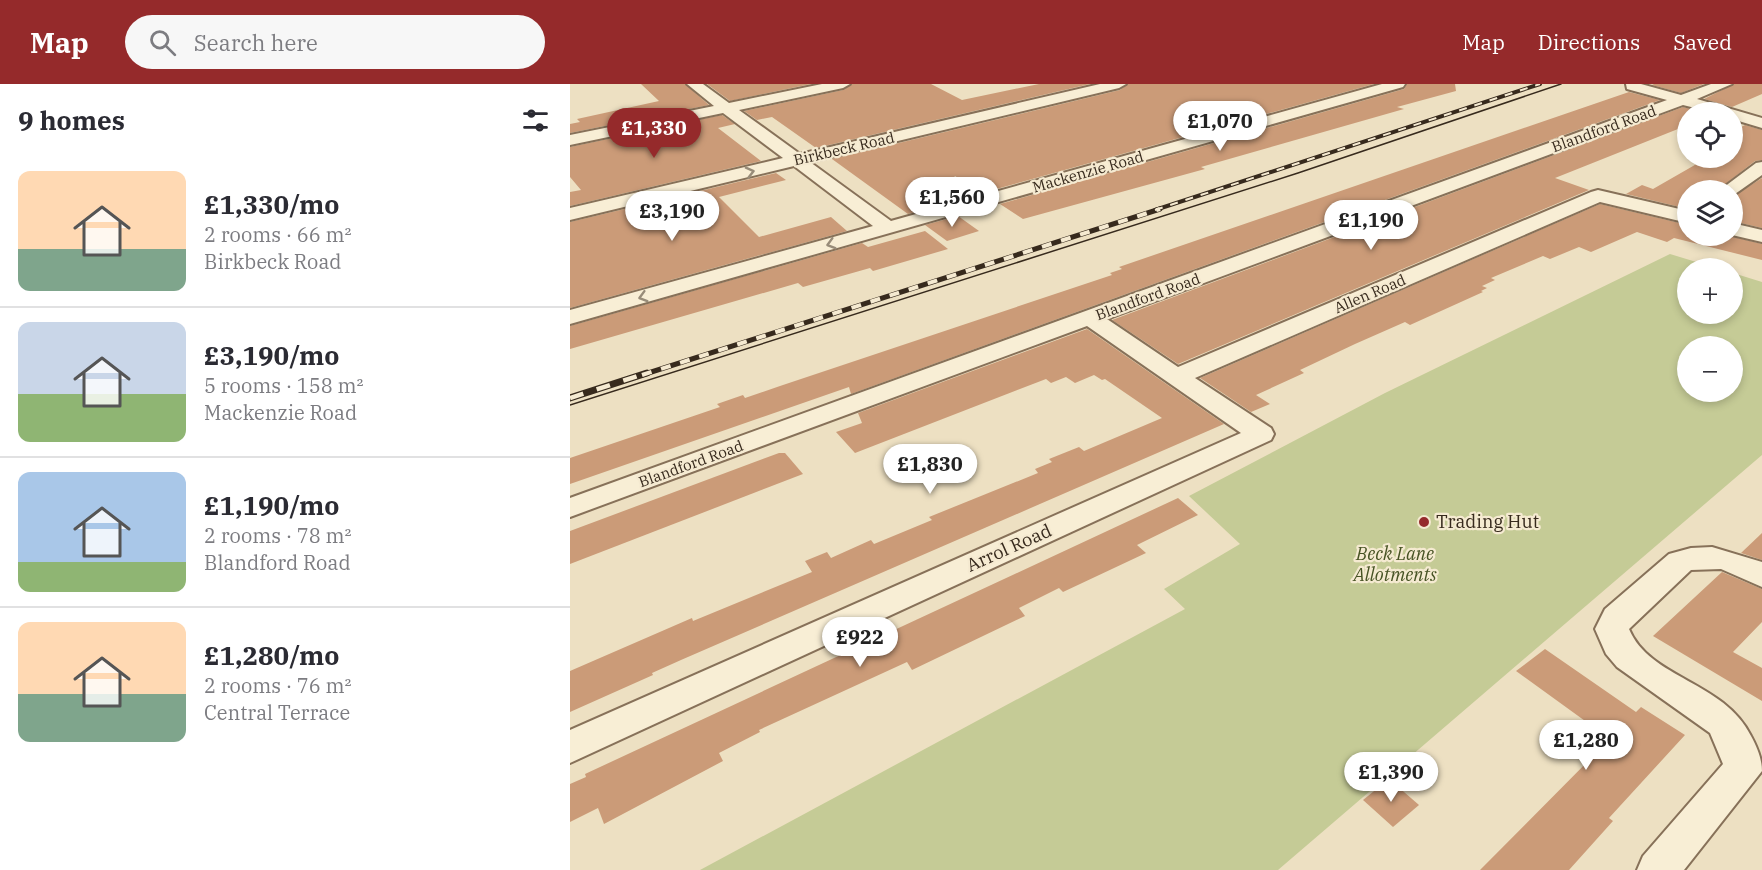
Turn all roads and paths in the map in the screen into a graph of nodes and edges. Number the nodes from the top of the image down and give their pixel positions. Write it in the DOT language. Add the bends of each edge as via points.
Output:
graph roads {
  1 [pos="694,84"];
  2 [pos="843,84"];
  3 [pos="1119,84"];
  4 [pos="1398,84"];
  5 [pos="1725,84"];
  6 [pos="1632,86"];
  7 [pos="1684,99"];
  8 [pos="1694,102"];
  9 [pos="729,107"];
  10 [pos="1743,117"];
  11 [pos="1762,123"];
  12 [pos="570,140"];
  13 [pos="798,160"];
  14 [pos="1761,169"];
  15 [pos="1743,181"];
  16 [pos="570,214"];
  17 [pos="1677,214"];
  18 [pos="888,228"];
  19 [pos="1743,232"];
  20 [pos="1762,236"];
  21 [pos="570,317"];
  22 [pos="1090,318"];
  23 [pos="1175,377"];
  24 [pos="570,508"];
  25 [pos="1762,576"];
  26 [pos="570,747"];
  27 [pos="1658,870"];
  1 -- 9 [label="street"];
  2 -- 9 [label="street"];
  3 -- 13 [label="street, Birkbeck Road"];
  4 -- 18 [label="street, Mackenzie Road"];
  5 -- 7 [label="street, Blandford Road"];
  6 -- 7 [label="street"];
  7 -- 8 [label="street"];
  7 -- 22 [label="street, Blandford Road"];
  9 -- 12 [label="street"];
  9 -- 13 [label="street"];
  10 -- 11 [label="street"];
  16 -- 13 [label="street, Birkbeck Road, one-way"];
  13 -- 18 [label="street"];
  14 -- 15 [label="street"];
  17 -- 23 [label="street, Allen Road" via="1598,196"];
  18 -- 21 [label="street, Mackenzie Road, one-way"];
  19 -- 20 [label="street"];
  22 -- 23 [label="street, Arrol Road"];
  22 -- 24 [label="street, Blandford Road"];
  23 -- 26 [label="street, Arrol Road" via="1261,434"];
  25 -- 27 [label="street" via="1723,558 1693,557 1680,562 1617,618 1612,629 1622,651 1635,664 1724,723 1744,768"];
}
